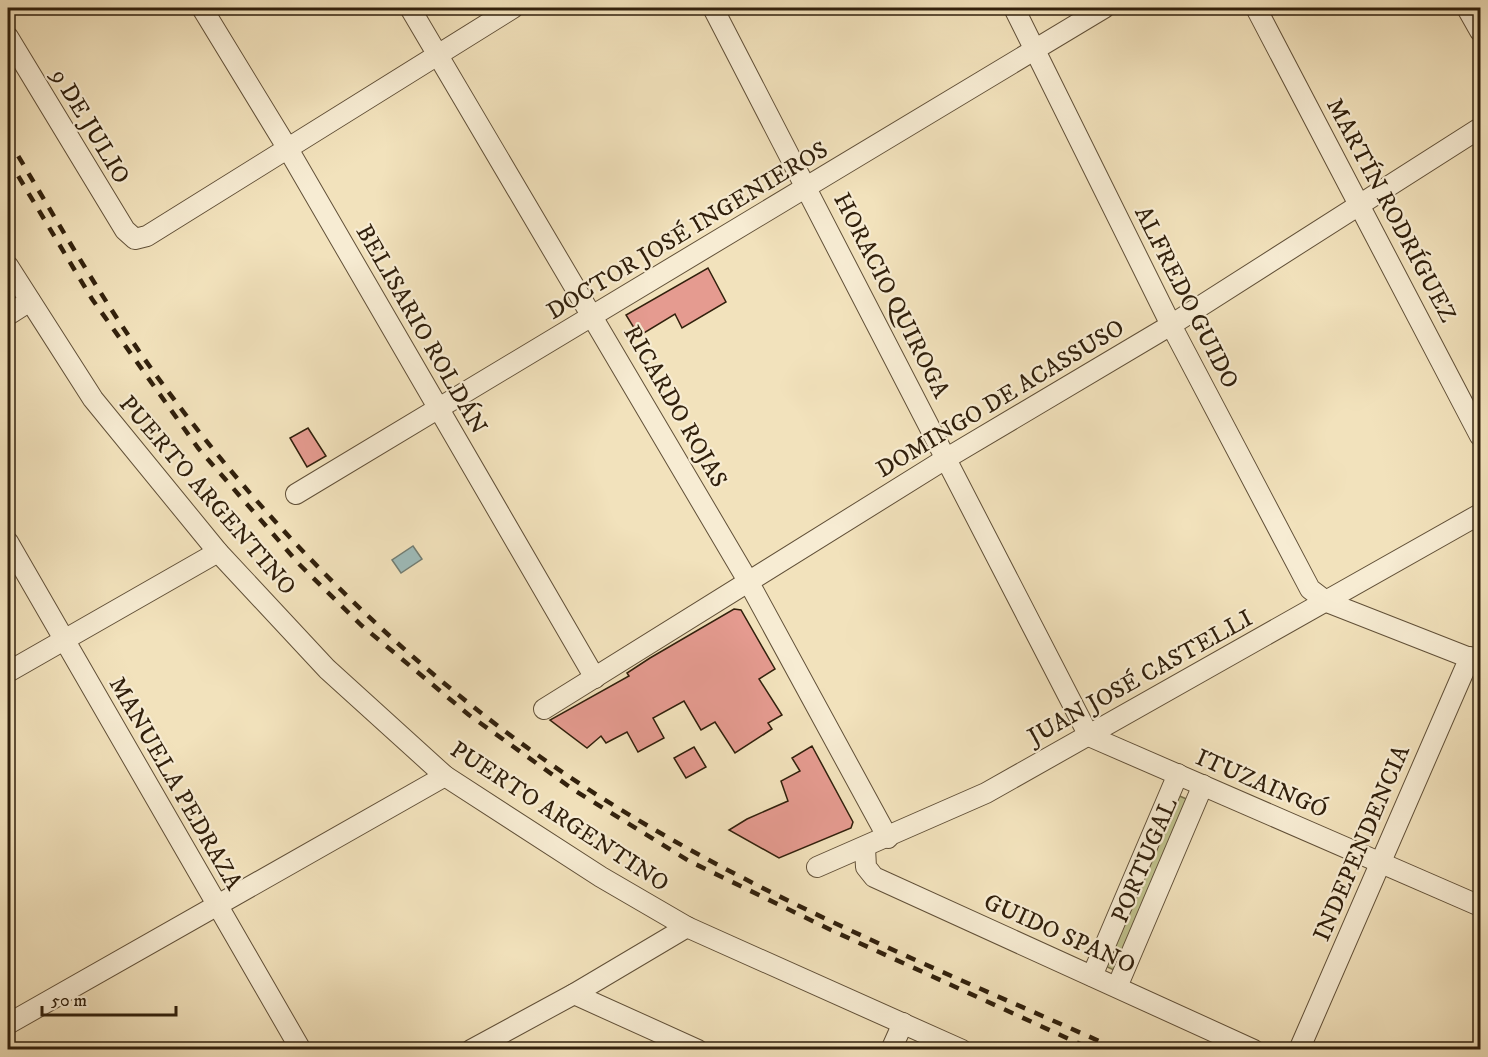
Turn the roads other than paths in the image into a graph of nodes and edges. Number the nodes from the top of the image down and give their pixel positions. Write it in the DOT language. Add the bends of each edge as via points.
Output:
graph roads {
  1 [pos="202,8"];
  2 [pos="410,8"];
  3 [pos="513,8"];
  4 [pos="713,8"];
  5 [pos="1014,8"];
  6 [pos="1104,8"];
  7 [pos="1256,8"];
  8 [pos="1467,8"];
  9 [pos="1480,31"];
  10 [pos="8,37"];
  11 [pos="1036,49"];
  12 [pos="439,54"];
  13 [pos="1480,128"];
  14 [pos="288,149"];
  15 [pos="807,188"];
  16 [pos="1360,203"];
  17 [pos="8,266"];
  18 [pos="30,301"];
  19 [pos="8,315"];
  20 [pos="594,315"];
  21 [pos="1171,325"];
  22 [pos="440,410"];
  23 [pos="1480,436"];
  24 [pos="947,458"];
  25 [pos="296,494"];
  26 [pos="1480,514"];
  27 [pos="8,542"];
  28 [pos="218,552"];
  29 [pos="748,580"];
  30 [pos="1327,602"];
  31 [pos="63,640"];
  32 [pos="1475,659"];
  33 [pos="8,672"];
  34 [pos="595,678"];
  35 [pos="544,709"];
  36 [pos="1089,735"];
  37 [pos="1178,774"];
  38 [pos="446,776"];
  39 [pos="1203,785"];
  40 [pos="888,838"];
  41 [pos="865,848"];
  42 [pos="1381,862"];
  43 [pos="817,867"];
  44 [pos="218,905"];
  45 [pos="1480,906"];
  46 [pos="687,927"];
  47 [pos="1092,976"];
  48 [pos="1117,987"];
  49 [pos="574,994"];
  50 [pos="903,1023"];
  51 [pos="8,1024"];
  52 [pos="301,1050"];
  53 [pos="471,1050"];
  54 [pos="698,1050"];
  55 [pos="891,1050"];
  56 [pos="962,1050"];
  57 [pos="1254,1050"];
  58 [pos="1299,1050"];
  1 -- 14 [label="street, BELISARIO ROLDÁN"];
  2 -- 12 [label="street, RICARDO ROJAS"];
  3 -- 12 [label="street"];
  4 -- 15 [label="street, HORACIO QUIROGA"];
  5 -- 11 [label="street, ALFREDO GUIDO"];
  6 -- 11 [label="street, DOCTOR JOSÉ INGENIEROS"];
  7 -- 16 [label="street, MARTÍN RODRÍGUEZ"];
  8 -- 9 [label="street"];
  10 -- 14 [label="street, 9 DE JULIO" via="125,230 135,239 147,236"];
  11 -- 15 [label="street, DOCTOR JOSÉ INGENIEROS"];
  11 -- 21 [label="street, ALFREDO GUIDO"];
  12 -- 14 [label="street"];
  12 -- 20 [label="street, RICARDO ROJAS"];
  13 -- 16 [label="street, DOMINGO DE ACASSUSO"];
  14 -- 22 [label="street, BELISARIO ROLDÁN"];
  15 -- 20 [label="street, DOCTOR JOSÉ INGENIEROS"];
  15 -- 24 [label="street, HORACIO QUIROGA"];
  16 -- 21 [label="street, DOMINGO DE ACASSUSO"];
  16 -- 23 [label="street, MARTÍN RODRÍGUEZ"];
  17 -- 18 [label="street, PUERTO ARGENTINO"];
  18 -- 19 [label="street"];
  18 -- 28 [label="street, PUERTO ARGENTINO" via="93,399"];
  20 -- 22 [label="street, DOCTOR JOSÉ INGENIEROS"];
  20 -- 29 [label="street, RICARDO ROJAS"];
  21 -- 24 [label="street, DOMINGO DE ACASSUSO"];
  21 -- 30 [label="street, ALFREDO GUIDO" via="1310,590"];
  22 -- 25 [label="street, DOCTOR JOSÉ INGENIEROS"];
  22 -- 34 [label="street, BELISARIO ROLDÁN"];
  24 -- 29 [label="street, DOMINGO DE ACASSUSO"];
  24 -- 36 [label="street, HORACIO QUIROGA"];
  26 -- 30 [label="street, JUAN JOSÉ CASTELLI"];
  27 -- 31 [label="street, MANUELA PEDRAZA"];
  28 -- 31 [label="street"];
  28 -- 38 [label="street, PUERTO ARGENTINO" via="327,669"];
  29 -- 34 [label="street, DOMINGO DE ACASSUSO"];
  29 -- 40 [label="street, RICARDO ROJAS"];
  30 -- 32 [label="street"];
  30 -- 36 [label="street, JUAN JOSÉ CASTELLI"];
  31 -- 33 [label="street"];
  31 -- 44 [label="street, MANUELA PEDRAZA"];
  32 -- 42 [label="street, INDEPENDENCIA"];
  34 -- 35 [label="street, DOMINGO DE ACASSUSO"];
  36 -- 37 [label="street, ITUZAINGÓ"];
  36 -- 40 [label="street, JUAN JOSÉ CASTELLI" via="986,793"];
  37 -- 39 [label="street, ITUZAINGÓ"];
  37 -- 47 [label="street, PORTUGAL"];
  38 -- 44 [label="street"];
  38 -- 46 [label="street, PUERTO ARGENTINO" via="601,877"];
  39 -- 42 [label="street, ITUZAINGÓ"];
  39 -- 48 [label="street, PORTUGAL"];
  40 -- 41 [label="street, JUAN JOSÉ CASTELLI"];
  41 -- 43 [label="street, JUAN JOSÉ CASTELLI"];
  41 -- 47 [label="street, GUIDO SPANO" via="866,867 874,877"];
  42 -- 45 [label="street, ITUZAINGÓ"];
  42 -- 58 [label="street, INDEPENDENCIA"];
  44 -- 51 [label="street"];
  44 -- 52 [label="street, MANUELA PEDRAZA"];
  46 -- 49 [label="street"];
  46 -- 50 [label="street, PUERTO ARGENTINO"];
  47 -- 48 [label="street, GUIDO SPANO"];
  48 -- 57 [label="street, GUIDO SPANO"];
  49 -- 53 [label="street"];
  49 -- 54 [label="street"];
  50 -- 55 [label="street"];
  50 -- 56 [label="street, PUERTO ARGENTINO"];
}
